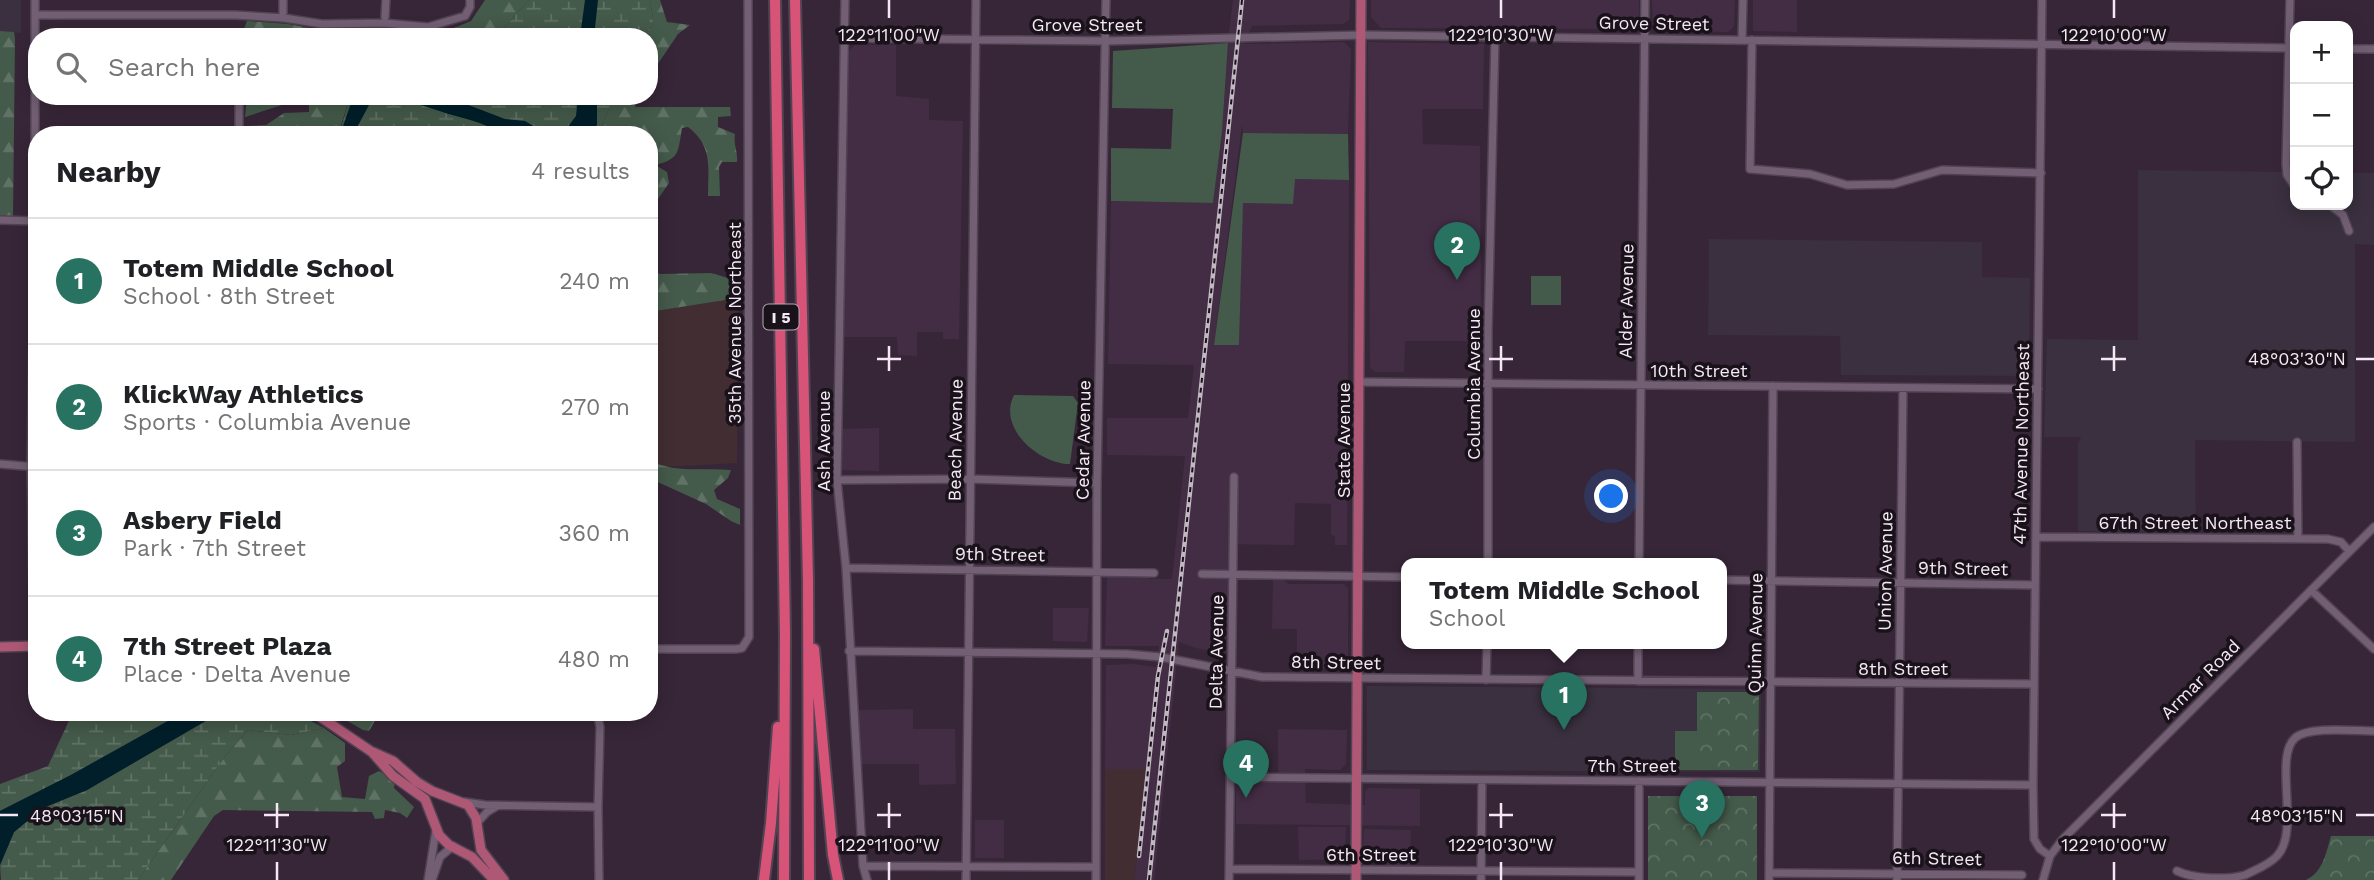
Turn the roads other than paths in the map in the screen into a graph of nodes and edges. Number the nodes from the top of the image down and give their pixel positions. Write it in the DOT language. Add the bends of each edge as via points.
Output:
graph roads {
  1 [pos="35,0"];
  2 [pos="283,0"];
  3 [pos="386,0"];
  4 [pos="470,0"];
  5 [pos="748,0"];
  6 [pos="775,0"];
  7 [pos="795,0"];
  8 [pos="845,0"];
  9 [pos="976,0"];
  10 [pos="1106,0"];
  11 [pos="1361,0"];
  12 [pos="1645,0"];
  13 [pos="1743,0"];
  14 [pos="2042,0"];
  15 [pos="2290,0"];
  16 [pos="283,13"];
  17 [pos="35,15"];
  18 [pos="385,17"];
  19 [pos="2291,21"];
  20 [pos="35,28"];
  21 [pos="1362,35"];
  22 [pos="1495,37"];
  23 [pos="844,38"];
  24 [pos="975,39"];
  25 [pos="1644,39"];
  26 [pos="1742,40"];
  27 [pos="1752,40"];
  28 [pos="1106,41"];
  29 [pos="2042,44"];
  30 [pos="2290,48"];
  31 [pos="2353,49"];
  32 [pos="2374,49"];
  33 [pos="2291,84"];
  34 [pos="35,105"];
  35 [pos="239,105"];
  36 [pos="35,126"];
  37 [pos="239,126"];
  38 [pos="2040,173"];
  39 [pos="2290,180"];
  40 [pos="2336,210"];
  41 [pos="0,220"];
  42 [pos="28,221"];
  43 [pos="2349,231"];
  44 [pos="1359,382"];
  45 [pos="1488,383"];
  46 [pos="1641,385"];
  47 [pos="1773,386"];
  48 [pos="1903,388"];
  49 [pos="2038,389"];
  50 [pos="2297,442"];
  51 [pos="0,464"];
  52 [pos="28,466"];
  53 [pos="1234,477"];
  54 [pos="970,479"];
  55 [pos="837,480"];
  56 [pos="1097,482"];
  57 [pos="2374,527"];
  58 [pos="2036,537"];
  59 [pos="2298,539"];
  60 [pos="2349,551"];
  61 [pos="1488,558"];
  62 [pos="1639,558"];
  63 [pos="846,568"];
  64 [pos="969,568"];
  65 [pos="1098,572"];
  66 [pos="1154,573"];
  67 [pos="1202,574"];
  68 [pos="1233,575"];
  69 [pos="1358,576"];
  70 [pos="1401,577"];
  71 [pos="808,580"];
  72 [pos="1727,580"];
  73 [pos="1772,581"];
  74 [pos="1901,583"];
  75 [pos="2035,584"];
  76 [pos="2311,590"];
  77 [pos="785,634"];
  78 [pos="28,646"];
  79 [pos="0,647"];
  80 [pos="658,649"];
  81 [pos="1487,649"];
  82 [pos="1638,649"];
  83 [pos="2374,649"];
  84 [pos="849,651"];
  85 [pos="968,652"];
  86 [pos="1097,654"];
  87 [pos="1232,671"];
  88 [pos="1357,679"];
  89 [pos="1486,680"];
  90 [pos="1638,681"];
  91 [pos="1770,683"];
  92 [pos="1900,684"];
  93 [pos="2034,684"];
  94 [pos="327,721"];
  95 [pos="599,721"];
  96 [pos="2374,731"];
  97 [pos="372,752"];
  98 [pos="1230,777"];
  99 [pos="1356,778"];
  100 [pos="1482,780"];
  101 [pos="1639,781"];
  102 [pos="1769,782"];
  103 [pos="1899,784"];
  104 [pos="2033,785"];
  105 [pos="454,798"];
  106 [pos="464,802"];
  107 [pos="497,806"];
  108 [pos="598,807"];
  109 [pos="432,817"];
  110 [pos="477,826"];
  111 [pos="436,830"];
  112 [pos="455,847"];
  113 [pos="2050,856"];
  114 [pos="863,866"];
  115 [pos="966,866"];
  116 [pos="1096,867"];
  117 [pos="1229,869"];
  118 [pos="2177,871"];
  119 [pos="1356,875"];
  120 [pos="2022,875"];
  121 [pos="1482,876"];
  122 [pos="1639,876"];
  123 [pos="1769,876"];
  124 [pos="1898,877"];
  125 [pos="430,880"];
  126 [pos="494,880"];
  127 [pos="504,880"];
  128 [pos="599,880"];
  129 [pos="764,880"];
  130 [pos="784,880"];
  131 [pos="809,880"];
  132 [pos="838,880"];
  133 [pos="867,880"];
  134 [pos="966,880"];
  135 [pos="1096,880"];
  136 [pos="1229,880"];
  137 [pos="2043,880"];
  1 -- 17 [label="street"];
  2 -- 16 [label="street"];
  3 -- 18 [label="street"];
  4 -- 17 [label="street" via="464,16 428,27 322,24 235,15"];
  5 -- 80 [label="street, 35th Avenue Northeast" via="749,637 736,649"];
  6 -- 77 [label="highway, I 5"];
  7 -- 71 [label="highway, I 5"];
  8 -- 23 [label="street, Ash Avenue"];
  9 -- 24 [label="street, Beach Avenue"];
  10 -- 28 [label="street, Cedar Avenue"];
  11 -- 21 [label="main road, State Avenue"];
  12 -- 25 [label="street, Alder Avenue"];
  13 -- 26 [label="street"];
  14 -- 29 [label="street, 47th Avenue Northeast"];
  15 -- 19 [label="street"];
  17 -- 20 [label="street"];
  21 -- 22 [label="street, Grove Street"];
  21 -- 28 [label="street, Grove Street"];
  21 -- 44 [label="main road, State Avenue"];
  22 -- 25 [label="street, Grove Street"];
  22 -- 45 [label="street, Columbia Avenue"];
  23 -- 24 [label="street, Grove Street"];
  23 -- 55 [label="street, Ash Avenue"];
  24 -- 28 [label="street, Grove Street"];
  24 -- 54 [label="street, Beach Avenue"];
  25 -- 26 [label="street, Grove Street"];
  25 -- 46 [label="street, Alder Avenue"];
  26 -- 27 [label="street, Grove Street"];
  27 -- 29 [label="street, Grove Street"];
  27 -- 38 [label="street" via="1750,169 1810,174 1847,185 1894,184 1942,170"];
  28 -- 56 [label="street, Cedar Avenue"];
  29 -- 30 [label="street, Grove Street"];
  29 -- 38 [label="street, 47th Avenue Northeast"];
  31 -- 32 [label="street"];
  33 -- 39 [label="street" via="2286,164"];
  34 -- 36 [label="street"];
  35 -- 37 [label="street"];
  38 -- 49 [label="street, 47th Avenue Northeast"];
  40 -- 43 [label="street"];
  41 -- 42 [label="street"];
  44 -- 45 [label="street, 10th Street"];
  44 -- 69 [label="main road, State Avenue"];
  45 -- 46 [label="street, 10th Street"];
  45 -- 61 [label="street, Columbia Avenue"];
  46 -- 47 [label="street, 10th Street"];
  46 -- 62 [label="street, Alder Avenue"];
  47 -- 48 [label="street, 10th Street"];
  47 -- 73 [label="street, Quinn Avenue"];
  48 -- 49 [label="street, 10th Street"];
  48 -- 74 [label="street, Union Avenue"];
  49 -- 58 [label="street, 47th Avenue Northeast"];
  50 -- 59 [label="street"];
  51 -- 52 [label="street"];
  53 -- 68 [label="street, Delta Avenue"];
  54 -- 55 [label="street"];
  54 -- 56 [label="street"];
  54 -- 64 [label="street, Beach Avenue"];
  55 -- 63 [label="street, Ash Avenue"];
  56 -- 65 [label="street, Cedar Avenue"];
  57 -- 60 [label="street, Armar Road"];
  58 -- 59 [label="street, 67th Street Northeast"];
  58 -- 75 [label="street, 47th Avenue Northeast"];
  59 -- 60 [label="street, 67th Street Northeast" via="2341,542"];
  60 -- 76 [label="street, Armar Road"];
  63 -- 64 [label="street, 9th Street"];
  63 -- 84 [label="street, Ash Avenue"];
  64 -- 65 [label="street, 9th Street"];
  64 -- 85 [label="street, Beach Avenue"];
  65 -- 66 [label="street, 9th Street"];
  65 -- 86 [label="street, Cedar Avenue"];
  67 -- 68 [label="street"];
  68 -- 69 [label="street"];
  68 -- 87 [label="street, Delta Avenue"];
  69 -- 70 [label="street"];
  69 -- 88 [label="main road, State Avenue"];
  71 -- 131 [label="highway, I 5"];
  71 -- 132 [label="highway"];
  72 -- 73 [label="street, 9th Street"];
  73 -- 74 [label="street, 9th Street"];
  73 -- 91 [label="street, Quinn Avenue"];
  74 -- 75 [label="street, 9th Street"];
  74 -- 92 [label="street, Union Avenue"];
  75 -- 93 [label="street, 47th Avenue Northeast"];
  76 -- 83 [label="street"];
  76 -- 113 [label="street, Armar Road"];
  77 -- 129 [label="highway"];
  77 -- 130 [label="highway, I 5"];
  78 -- 79 [label="main road"];
  81 -- 89 [label="street"];
  82 -- 90 [label="street"];
  84 -- 85 [label="street, 8th Street"];
  84 -- 114 [label="street, Ash Avenue"];
  85 -- 86 [label="street, 8th Street"];
  85 -- 115 [label="street, Beach Avenue"];
  86 -- 87 [label="street, 8th Street" via="1161,657"];
  86 -- 116 [label="street, Cedar Avenue"];
  87 -- 88 [label="street, 8th Street" via="1262,677"];
  87 -- 98 [label="street, Delta Avenue"];
  88 -- 89 [label="street, 8th Street"];
  88 -- 99 [label="main road, State Avenue"];
  89 -- 90 [label="street, 8th Street"];
  90 -- 91 [label="street, 8th Street"];
  91 -- 92 [label="street, 8th Street"];
  91 -- 102 [label="street, Quinn Avenue"];
  92 -- 93 [label="street, 8th Street"];
  92 -- 103 [label="street, Union Avenue"];
  93 -- 104 [label="street, 47th Avenue Northeast"];
  94 -- 97 [label="main road"];
  95 -- 108 [label="street"];
  96 -- 118 [label="street" via="2307,731 2290,744 2288,816 2278,856 2239,877 2187,876"];
  97 -- 105 [label="main road" via="393,761 432,791"];
  97 -- 109 [label="main road" via="393,776 425,799"];
  98 -- 99 [label="street, 7th Street"];
  98 -- 117 [label="street, Delta Avenue"];
  99 -- 100 [label="street, 7th Street"];
  99 -- 119 [label="main road, State Avenue"];
  100 -- 101 [label="street, 7th Street"];
  100 -- 121 [label="street"];
  101 -- 102 [label="street, 7th Street"];
  101 -- 122 [label="street"];
  102 -- 103 [label="street, 7th Street"];
  102 -- 123 [label="street, Quinn Avenue"];
  103 -- 104 [label="street, 7th Street"];
  103 -- 124 [label="street, Union Avenue"];
  104 -- 113 [label="street, 47th Avenue Northeast" via="2034,839"];
  105 -- 106 [label="main road"];
  105 -- 109 [label="main road" via="439,803"];
  106 -- 107 [label="street"];
  106 -- 110 [label="main road" via="472,809"];
  107 -- 108 [label="street"];
  107 -- 110 [label="street"];
  108 -- 128 [label="street"];
  109 -- 111 [label="main road"];
  110 -- 112 [label="main road" via="468,843"];
  110 -- 127 [label="main road" via="481,850"];
  111 -- 112 [label="main road"];
  111 -- 125 [label="street"];
  112 -- 125 [label="street" via="440,857"];
  112 -- 126 [label="main road"];
  113 -- 137 [label="street"];
  114 -- 115 [label="street"];
  114 -- 133 [label="street, Ash Avenue"];
  115 -- 116 [label="street"];
  115 -- 134 [label="street, Beach Avenue"];
  116 -- 135 [label="street, Cedar Avenue"];
  117 -- 119 [label="street, 6th Street"];
  117 -- 136 [label="street, Delta Avenue"];
  119 -- 121 [label="street, 6th Street"];
  120 -- 124 [label="street, 6th Street"];
  121 -- 122 [label="street, 6th Street"];
  123 -- 124 [label="street, 6th Street"];
}
